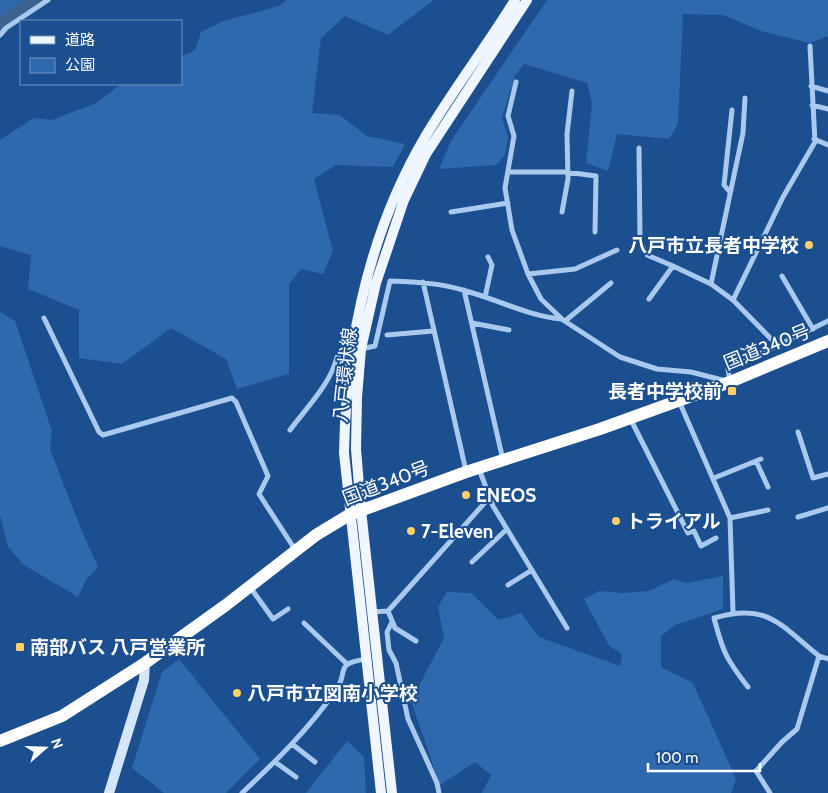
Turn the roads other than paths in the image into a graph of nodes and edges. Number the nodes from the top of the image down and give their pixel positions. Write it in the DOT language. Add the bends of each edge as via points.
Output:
graph roads {
  1 [pos="48,0"];
  2 [pos="514,0"];
  3 [pos="527,0"];
  4 [pos="0,35"];
  5 [pos="810,46"];
  6 [pos="516,82"];
  7 [pos="811,86"];
  8 [pos="572,91"];
  9 [pos="828,91"];
  10 [pos="745,98"];
  11 [pos="812,105"];
  12 [pos="828,109"];
  13 [pos="732,110"];
  14 [pos="814,139"];
  15 [pos="828,145"];
  16 [pos="639,148"];
  17 [pos="509,172"];
  18 [pos="566,172"];
  19 [pos="729,191"];
  20 [pos="508,203"];
  21 [pos="451,212"];
  22 [pos="562,212"];
  23 [pos="595,232"];
  24 [pos="617,250"];
  25 [pos="488,257"];
  26 [pos="672,266"];
  27 [pos="528,274"];
  28 [pos="782,276"];
  29 [pos="423,282"];
  30 [pos="611,283"];
  31 [pos="711,284"];
  32 [pos="464,290"];
  33 [pos="485,297"];
  34 [pos="649,299"];
  35 [pos="734,300"];
  36 [pos="44,318"];
  37 [pos="564,320"];
  38 [pos="828,321"];
  39 [pos="472,323"];
  40 [pos="812,329"];
  41 [pos="509,330"];
  42 [pos="433,331"];
  43 [pos="387,335"];
  44 [pos="828,341"];
  45 [pos="778,346"];
  46 [pos="361,349"];
  47 [pos="350,352"];
  48 [pos="730,382"];
  49 [pos="679,401"];
  50 [pos="630,418"];
  51 [pos="290,430"];
  52 [pos="798,432"];
  53 [pos="503,460"];
  54 [pos="472,470"];
  55 [pos="828,474"];
  56 [pos="714,478"];
  57 [pos="768,487"];
  58 [pos="489,498"];
  59 [pos="828,508"];
  60 [pos="768,510"];
  61 [pos="355,513"];
  62 [pos="798,517"];
  63 [pos="730,518"];
  64 [pos="507,529"];
  65 [pos="716,538"];
  66 [pos="296,551"];
  67 [pos="472,562"];
  68 [pos="532,570"];
  69 [pos="508,585"];
  70 [pos="250,586"];
  71 [pos="288,609"];
  72 [pos="388,611"];
  73 [pos="372,612"];
  74 [pos="733,612"];
  75 [pos="392,622"];
  76 [pos="304,623"];
  77 [pos="567,628"];
  78 [pos="416,641"];
  79 [pos="819,656"];
  80 [pos="377,658"];
  81 [pos="365,659"];
  82 [pos="828,659"];
  83 [pos="146,663"];
  84 [pos="347,664"];
  85 [pos="748,687"];
  86 [pos="0,741"];
  87 [pos="292,744"];
  88 [pos="275,762"];
  89 [pos="315,762"];
  90 [pos="296,778"];
  91 [pos="109,793"];
  92 [pos="242,793"];
  93 [pos="381,793"];
  94 [pos="392,793"];
  95 [pos="439,793"];
  96 [pos="770,793"];
  1 -- 4 [label="street"];
  2 -- 47 [label="main road, 八戸環状線" via="425,136 389,208 364,281"];
  3 -- 46 [label="main road, 八戸環状線" via="426,154 404,200 376,283"];
  5 -- 7 [label="street"];
  6 -- 17 [label="street" via="508,116 514,136"];
  7 -- 9 [label="street"];
  7 -- 11 [label="street"];
  8 -- 18 [label="street" via="566,134"];
  10 -- 19 [label="street" via="743,133"];
  11 -- 12 [label="street"];
  11 -- 14 [label="street"];
  13 -- 19 [label="street" via="724,185"];
  14 -- 15 [label="street"];
  14 -- 35 [label="street"];
  16 -- 26 [label="street" via="640,241 647,255"];
  17 -- 18 [label="street"];
  17 -- 20 [label="street" via="505,188"];
  18 -- 22 [label="street" via="568,179"];
  18 -- 23 [label="street" via="596,176"];
  19 -- 31 [label="street"];
  20 -- 21 [label="street"];
  20 -- 27 [label="street" via="512,230"];
  24 -- 27 [label="street" via="575,270"];
  25 -- 33 [label="street" via="492,265"];
  26 -- 31 [label="street"];
  26 -- 34 [label="street"];
  27 -- 37 [label="street" via="541,299"];
  28 -- 40 [label="street"];
  29 -- 32 [label="street"];
  29 -- 42 [label="street"];
  29 -- 46 [label="street" via="390,281 375,346"];
  30 -- 37 [label="street"];
  31 -- 35 [label="street"];
  32 -- 33 [label="street"];
  32 -- 39 [label="street"];
  33 -- 37 [label="street" via="540,317"];
  35 -- 45 [label="street"];
  36 -- 66 [label="street" via="103,435 232,398 268,476 258,494"];
  37 -- 48 [label="street" via="620,357 657,369 691,372"];
  38 -- 40 [label="street"];
  39 -- 41 [label="street"];
  39 -- 53 [label="street"];
  40 -- 45 [label="street"];
  42 -- 43 [label="street"];
  42 -- 54 [label="street"];
  44 -- 48 [label="highway, 国道340号"];
  45 -- 48 [label="street" via="728,369"];
  46 -- 47 [label="street"];
  46 -- 61 [label="main road, 八戸環状線"];
  47 -- 51 [label="street" via="337,357 328,380"];
  47 -- 61 [label="main road, 八戸環状線" via="344,405 344,453"];
  48 -- 49 [label="highway, 国道340号"];
  49 -- 50 [label="highway, 国道340号"];
  49 -- 56 [label="street"];
  50 -- 53 [label="highway, 国道340号"];
  50 -- 65 [label="street" via="688,533 694,530 701,546"];
  52 -- 55 [label="street" via="813,478"];
  53 -- 54 [label="highway, 国道340号"];
  54 -- 58 [label="street"];
  54 -- 61 [label="highway, 国道340号"];
  56 -- 57 [label="street" via="758,460"];
  56 -- 63 [label="street"];
  58 -- 64 [label="street"];
  58 -- 72 [label="street"];
  59 -- 62 [label="street"];
  60 -- 63 [label="street"];
  61 -- 66 [label="highway, 国道340号"];
  61 -- 73 [label="main road, 八戸環状線"];
  61 -- 81 [label="main road, 八戸環状線"];
  63 -- 74 [label="street"];
  64 -- 67 [label="street"];
  64 -- 68 [label="street"];
  66 -- 70 [label="highway, 国道340号"];
  68 -- 69 [label="street"];
  68 -- 77 [label="street"];
  70 -- 71 [label="street" via="273,620"];
  70 -- 83 [label="highway, 国道340号"];
  72 -- 73 [label="street"];
  72 -- 75 [label="street"];
  73 -- 80 [label="main road, 八戸環状線"];
  74 -- 79 [label="street" via="758,612 773,619"];
  74 -- 85 [label="street" via="714,618 722,650"];
  75 -- 78 [label="street" via="396,630"];
  75 -- 95 [label="street" via="387,632 389,650 396,663 408,719"];
  76 -- 84 [label="street"];
  79 -- 82 [label="street"];
  79 -- 96 [label="street" via="797,729 756,771"];
  80 -- 81 [label="street"];
  80 -- 94 [label="main road, 八戸環状線"];
  81 -- 84 [label="street"];
  81 -- 93 [label="main road, 八戸環状線"];
  83 -- 86 [label="highway, 国道340号" via="62,716"];
  83 -- 91 [label="street" via="144,680"];
  84 -- 87 [label="street" via="342,669 340,685"];
  87 -- 88 [label="street"];
  87 -- 89 [label="street"];
  88 -- 90 [label="street"];
  88 -- 92 [label="street"];
}
